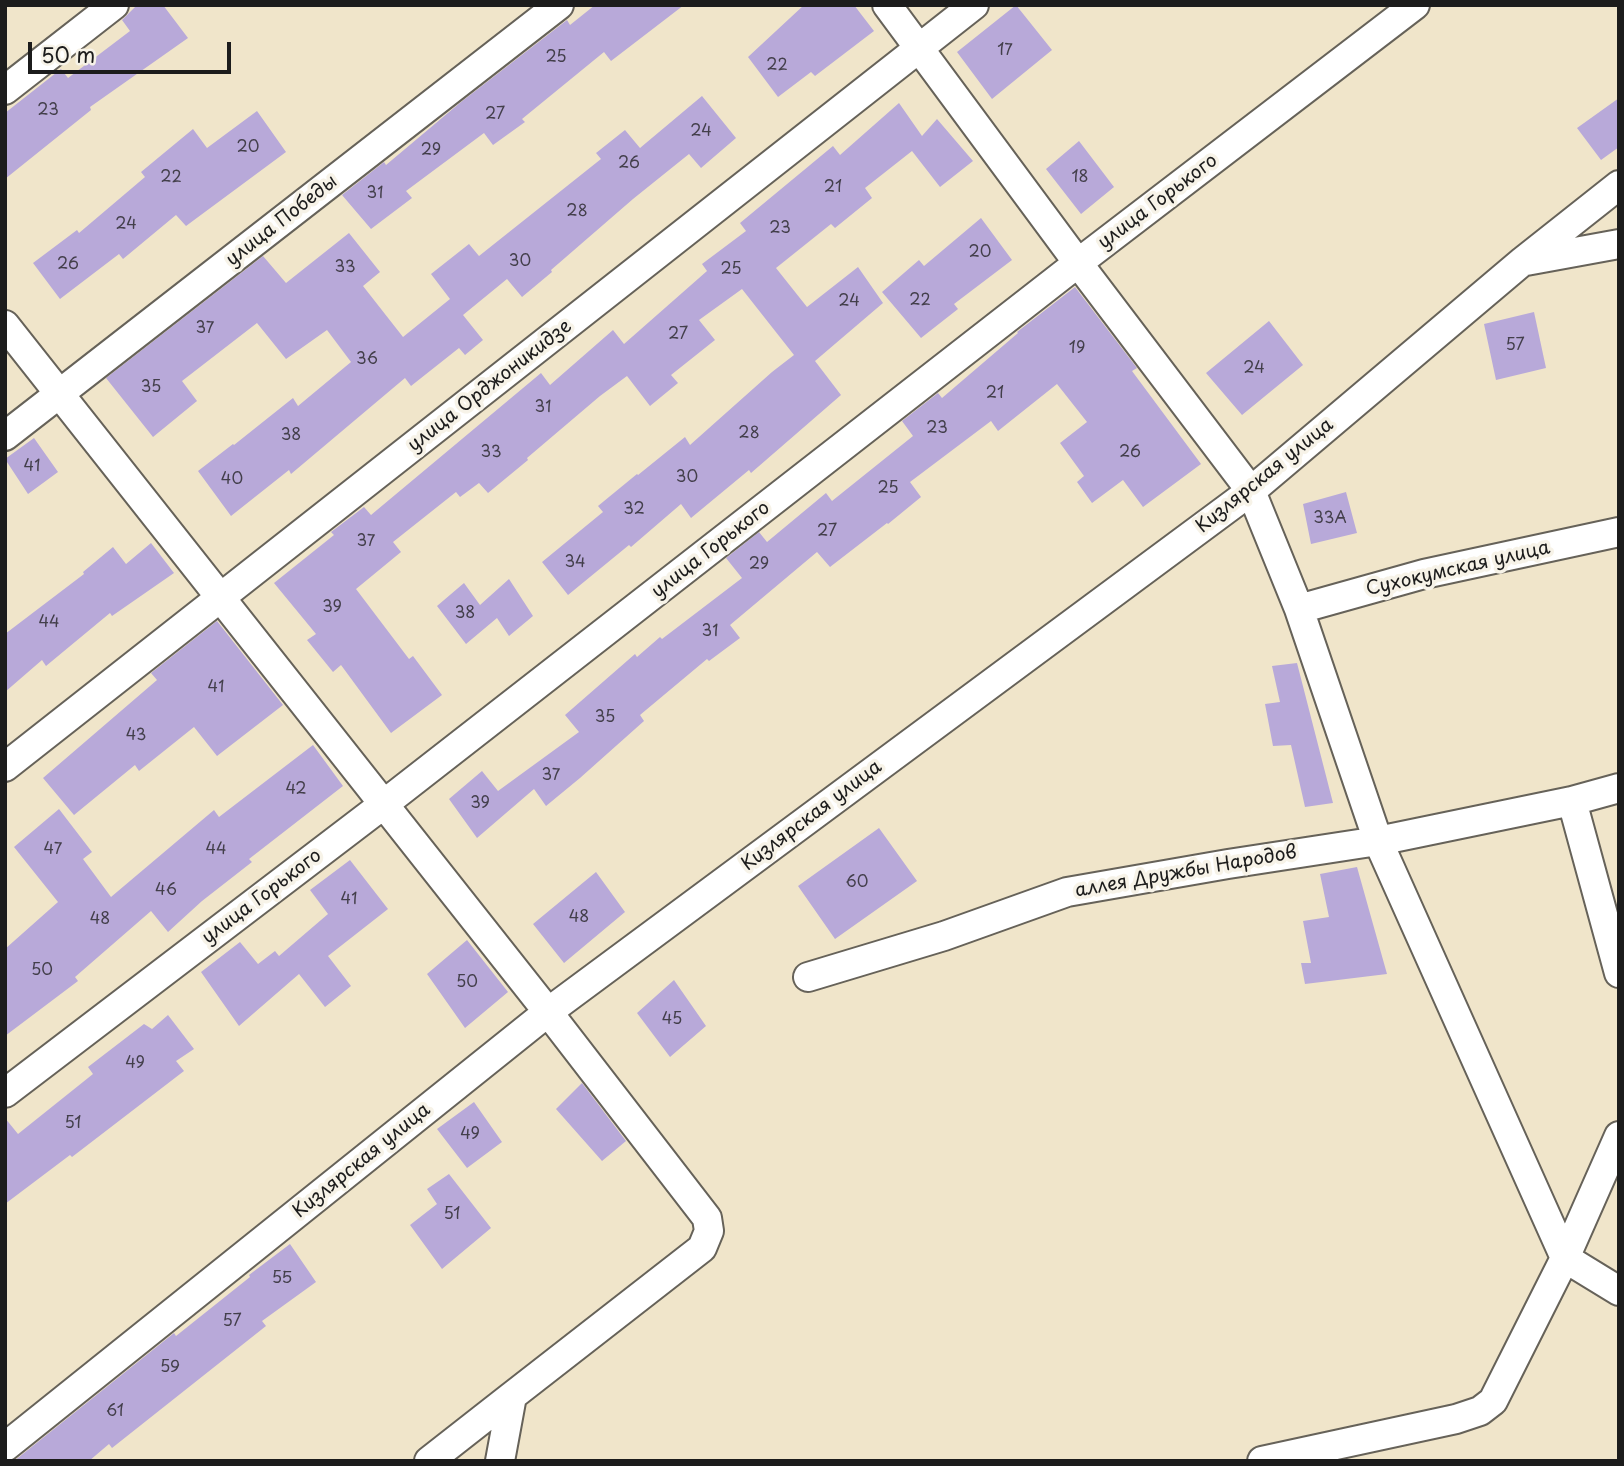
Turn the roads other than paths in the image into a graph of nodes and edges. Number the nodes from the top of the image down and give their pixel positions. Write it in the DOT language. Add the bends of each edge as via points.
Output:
graph roads {
  1 [pos="114,5"];
  2 [pos="559,5"];
  3 [pos="887,5"];
  4 [pos="974,5"];
  5 [pos="1415,5"];
  6 [pos="920,48"];
  7 [pos="5,90"];
  8 [pos="1619,185"];
  9 [pos="1619,244"];
  10 [pos="1523,261"];
  11 [pos="1078,263"];
  12 [pos="5,325"];
  13 [pos="60,394"];
  14 [pos="5,436"];
  15 [pos="1251,491"];
  16 [pos="1619,532"];
  17 [pos="220,598"];
  18 [pos="1299,609"];
  19 [pos="5,767"];
  20 [pos="1619,788"];
  21 [pos="1572,801"];
  22 [pos="384,804"];
  23 [pos="1378,841"];
  24 [pos="1619,973"];
  25 [pos="808,977"];
  26 [pos="548,1012"];
  27 [pos="5,1093"];
  28 [pos="1619,1136"];
  29 [pos="1565,1258"];
  30 [pos="1619,1291"];
  31 [pos="512,1396"];
  32 [pos="5,1447"];
  33 [pos="429,1461"];
  34 [pos="500,1461"];
  35 [pos="1262,1461"];
  1 -- 7 [label="street"];
  2 -- 13 [label="street, улица Победы"];
  3 -- 6 [label="street"];
  4 -- 6 [label="street, улица Орджоникидзе"];
  5 -- 11 [label="street, улица Горького"];
  6 -- 11 [label="street"];
  6 -- 17 [label="street, улица Орджоникидзе"];
  8 -- 10 [label="street, Кизлярская улица"];
  9 -- 10 [label="street"];
  10 -- 15 [label="street, Кизлярская улица"];
  11 -- 15 [label="street"];
  11 -- 22 [label="street, улица Горького"];
  12 -- 13 [label="street"];
  13 -- 14 [label="street, улица Победы"];
  13 -- 17 [label="street"];
  15 -- 18 [label="street"];
  15 -- 26 [label="street, Кизлярская улица"];
  16 -- 18 [label="street, Сухокумская улица" via="1424,575"];
  17 -- 19 [label="street, улица Орджоникидзе"];
  17 -- 22 [label="street"];
  18 -- 23 [label="street"];
  20 -- 21 [label="street, аллея Дружбы Народов"];
  21 -- 23 [label="street, аллея Дружбы Народов"];
  21 -- 24 [label="street"];
  22 -- 26 [label="street"];
  22 -- 27 [label="street, улица Горького"];
  23 -- 25 [label="street, аллея Дружбы Народов" via="1067,892"];
  23 -- 29 [label="street"];
  26 -- 31 [label="street" via="707,1218 709,1231 702,1248"];
  26 -- 32 [label="street, Кизлярская улица"];
  28 -- 29 [label="street"];
  29 -- 30 [label="street"];
  29 -- 35 [label="street" via="1493,1401 1480,1411"];
  31 -- 33 [label="street"];
  31 -- 34 [label="street"];
}
